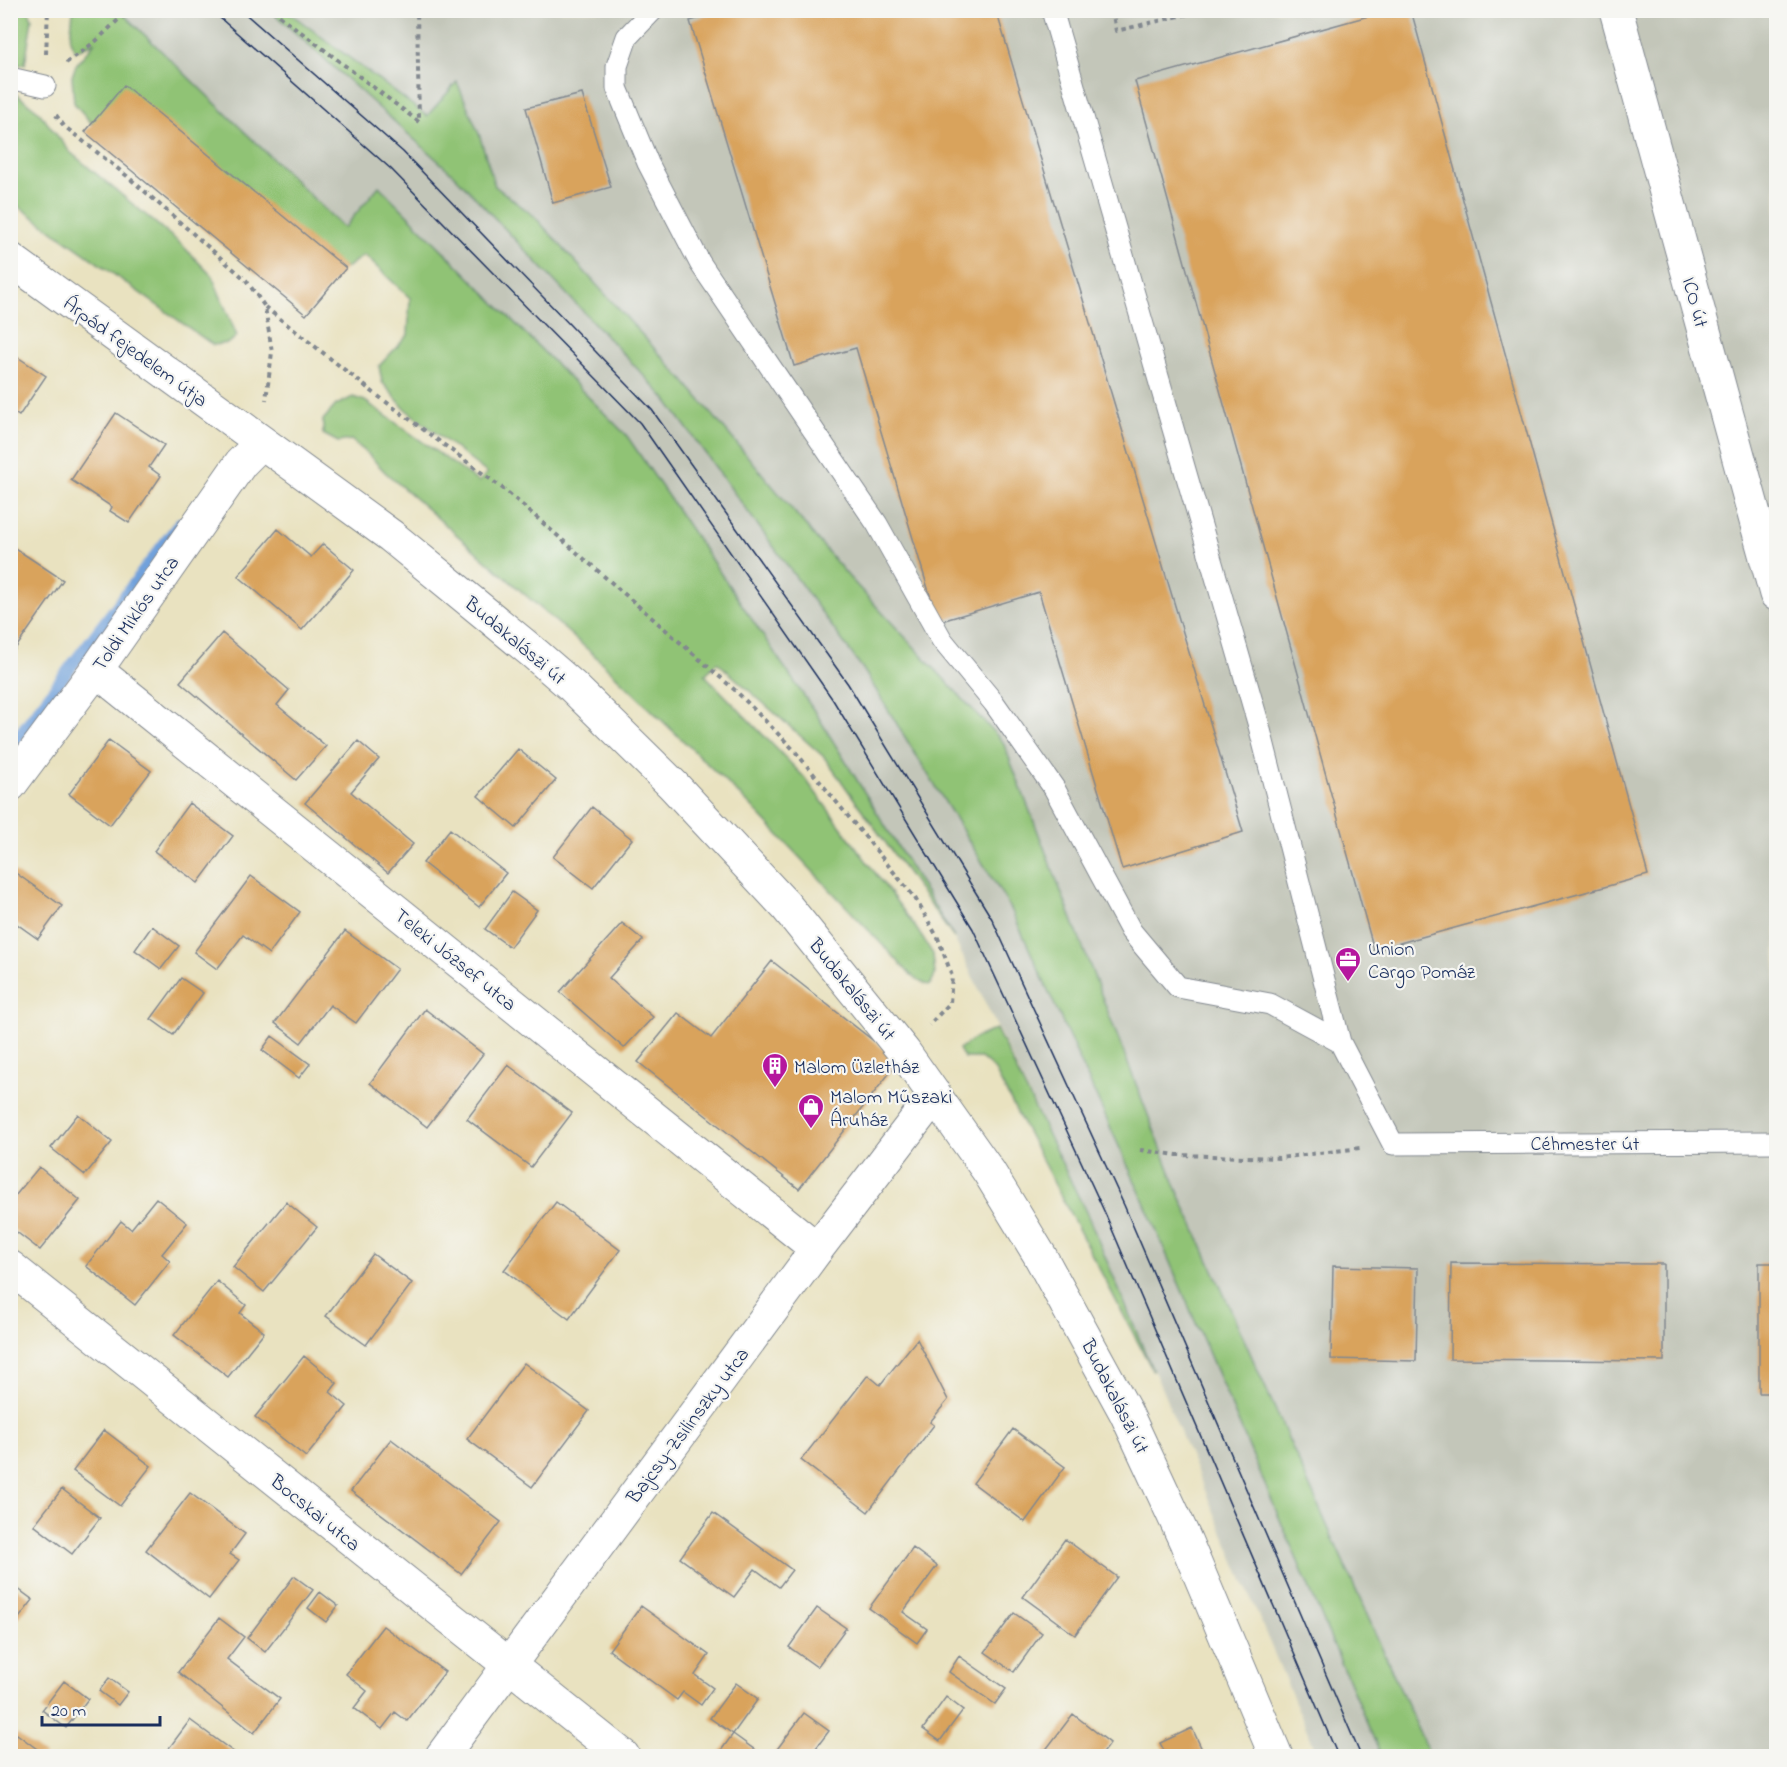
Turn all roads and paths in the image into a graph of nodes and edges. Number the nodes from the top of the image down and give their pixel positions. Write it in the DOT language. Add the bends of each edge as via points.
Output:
graph roads {
  1 [pos="48,10"];
  2 [pos="132,10"];
  3 [pos="273,10"];
  4 [pos="417,10"];
  5 [pos="653,10"];
  6 [pos="1053,10"];
  7 [pos="1112,10"];
  8 [pos="1205,10"];
  9 [pos="1616,10"];
  10 [pos="10,78"];
  11 [pos="45,86"];
  12 [pos="10,259"];
  13 [pos="265,307"];
  14 [pos="261,443"];
  15 [pos="1776,594"];
  16 [pos="96,670"];
  17 [pos="10,785"];
  18 [pos="1340,1042"];
  19 [pos="904,1052"];
  20 [pos="935,1095"];
  21 [pos="1776,1142"];
  22 [pos="1393,1144"];
  23 [pos="1140,1150"];
  24 [pos="817,1249"];
  25 [pos="10,1267"];
  26 [pos="508,1666"];
  27 [pos="442,1756"];
  28 [pos="623,1756"];
  29 [pos="1276,1756"];
  1 -- 11 [label="path"];
  2 -- 11 [label="path" via="67,62"];
  3 -- 4 [label="path" via="419,122"];
  5 -- 18 [label="lane" via="627,37 617,66 617,88 648,163 700,262 877,524 942,640 994,703 1054,788 1131,930 1178,987 1270,1004"];
  6 -- 18 [label="lane" via="1259,726"];
  7 -- 8 [label="path" via="1116,31"];
  9 -- 15 [label="street, ICO út"];
  10 -- 11 [label="lane"];
  11 -- 13 [label="path" via="45,103 64,126 246,280"];
  12 -- 14 [label="street, Árpád fejedelem útja"];
  13 -- 14 [label="path" via="272,352"];
  13 -- 19 [label="path" via="505,490 736,691 794,750 915,898 939,938 952,976 950,1003"];
  14 -- 16 [label="street, Toldi Miklós utca" via="242,463"];
  14 -- 19 [label="street, Budakalászi út" via="391,536 572,686 673,785 786,906"];
  16 -- 17 [label="street, Toldi Miklós utca"];
  16 -- 24 [label="street, Teleki József utca"];
  18 -- 22 [label="lane"];
  19 -- 20 [label="street, Budakalászi út"];
  20 -- 24 [label="street, Bajcsy-Zsilinszky utca"];
  20 -- 29 [label="street, Budakalászi út" via="989,1172 1039,1254 1121,1403 1186,1542"];
  21 -- 22 [label="lane, Céhmester út"];
  22 -- 23 [label="path" via="1279,1158"];
  24 -- 26 [label="street, Bajcsy-Zsilinszky utca"];
  25 -- 26 [label="street, Bocskai utca"];
  26 -- 27 [label="street, Bajcsy-Zsilinszky utca"];
  26 -- 28 [label="street, Bocskai utca"];
}
